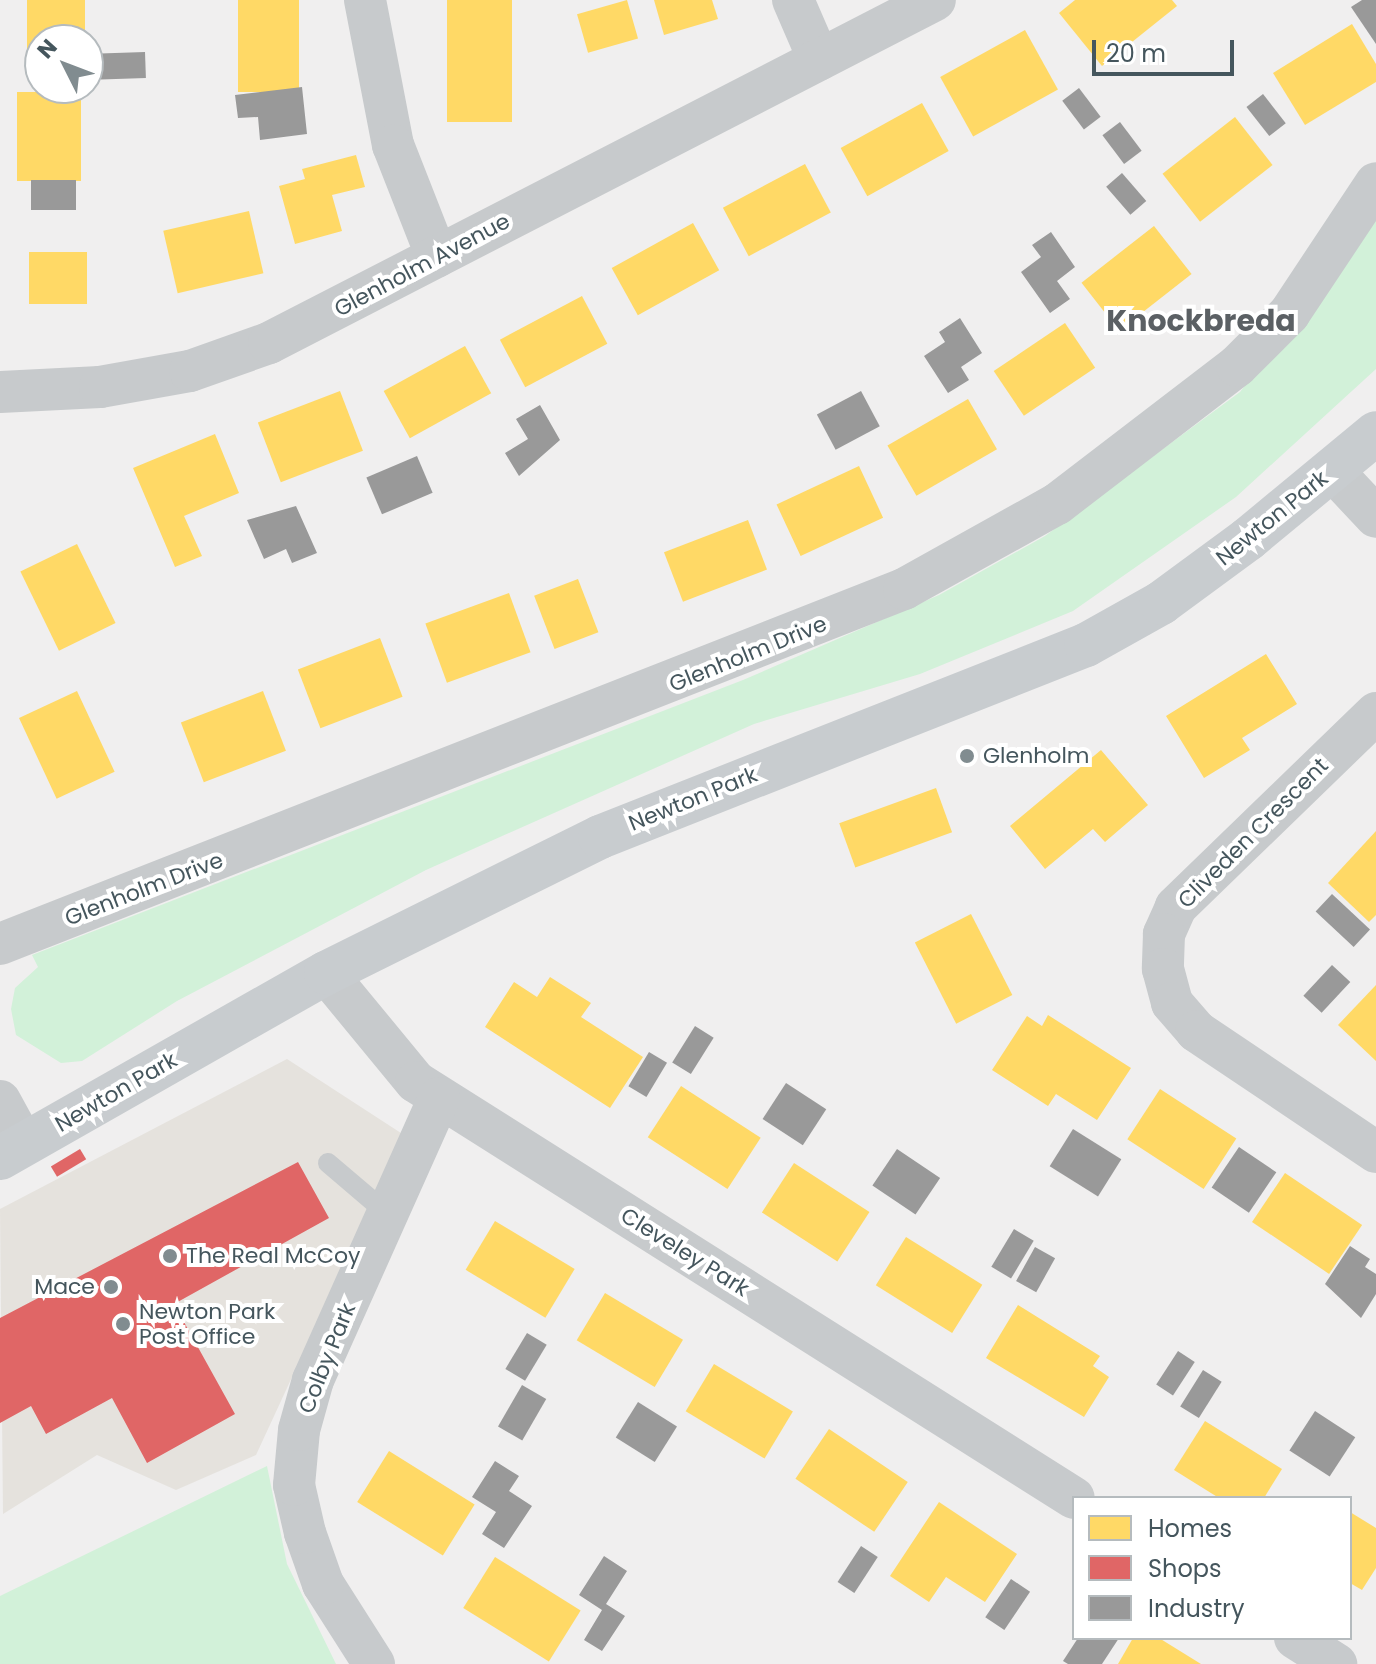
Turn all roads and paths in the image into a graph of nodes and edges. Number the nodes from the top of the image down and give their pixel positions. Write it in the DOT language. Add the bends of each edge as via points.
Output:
graph roads {
  1 [pos="365,0"];
  2 [pos="793,0"];
  3 [pos="935,0"];
  4 [pos="819,60"];
  5 [pos="1376,183"];
  6 [pos="437,257"];
  7 [pos="0,392"];
  8 [pos="1376,433"];
  9 [pos="1332,470"];
  10 [pos="1376,517"];
  11 [pos="1376,713"];
  12 [pos="0,944"];
  13 [pos="326,973"];
  14 [pos="439,1098"];
  15 [pos="0,1101"];
  16 [pos="12,1152"];
  17 [pos="1376,1152"];
  18 [pos="328,1163"];
  19 [pos="389,1215"];
  20 [pos="1072,1497"];
  21 [pos="1298,1640"];
  22 [pos="374,1664"];
  23 [pos="1336,1664"];
  1 -- 6 [label="street" via="393,145"];
  2 -- 4 [label="street"];
  3 -- 4 [label="street, Glenholm Avenue"];
  4 -- 6 [label="street, Glenholm Avenue"];
  5 -- 12 [label="street, Glenholm Drive" via="1289,314 1237,366 1057,504 904,589"];
  6 -- 7 [label="street, Glenholm Avenue" via="269,343 190,371 100,387"];
  8 -- 9 [label="street, Newton Park"];
  9 -- 10 [label="street"];
  9 -- 13 [label="street, Newton Park" via="1161,603 1086,645 600,837"];
  11 -- 17 [label="street, Cliveden Crescent" via="1176,907 1164,934 1163,969 1172,1003 1196,1031"];
  13 -- 14 [label="street, Cleveley Park" via="381,1047"];
  13 -- 16 [label="street, Newton Park"];
  14 -- 19 [label="street, Colby Park"];
  14 -- 20 [label="street, Cleveley Park"];
  15 -- 16 [label="street"];
  18 -- 19 [label="lane"];
  19 -- 22 [label="street, Colby Park" via="313,1380 294,1485 323,1584"];
  21 -- 23 [label="street"];
}
